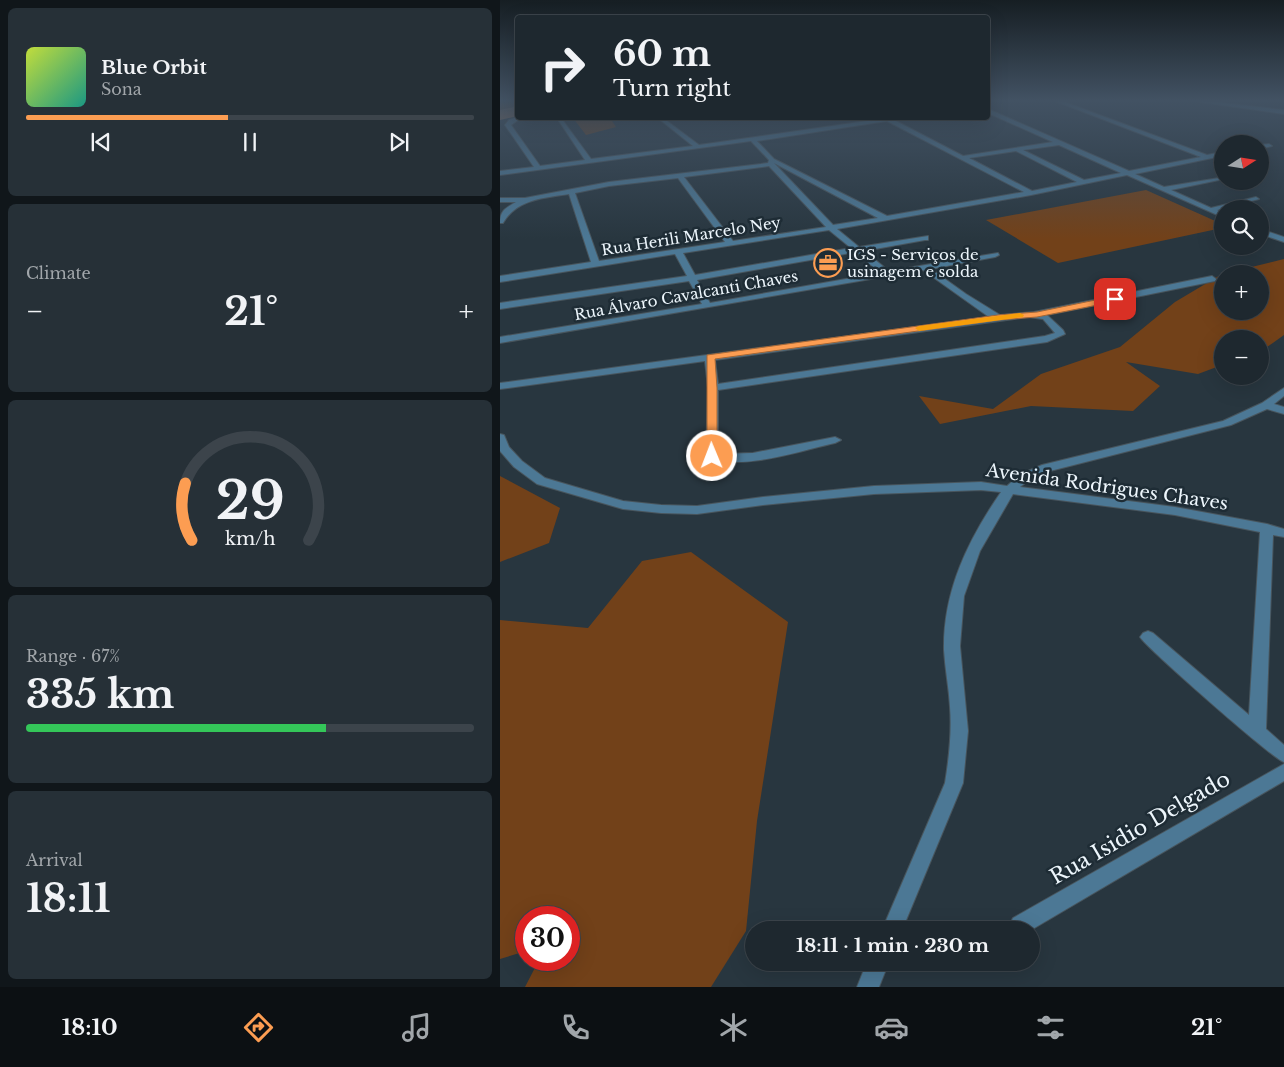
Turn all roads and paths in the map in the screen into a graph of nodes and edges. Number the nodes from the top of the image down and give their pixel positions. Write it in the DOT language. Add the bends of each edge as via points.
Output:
graph roads {
  1 [pos="523,147"];
  2 [pos="579,147"];
  3 [pos="698,147"];
  4 [pos="754,147"];
  5 [pos="946,147"];
  6 [pos="1035,147"];
  7 [pos="1068,147"];
  8 [pos="1180,147"];
  9 [pos="763,148"];
  10 [pos="1018,150"];
  11 [pos="1214,156"];
  12 [pos="965,157"];
  13 [pos="1206,157"];
  14 [pos="589,161"];
  15 [pos="771,162"];
  16 [pos="538,168"];
  17 [pos="500,173"];
  18 [pos="1127,173"];
  19 [pos="679,175"];
  20 [pos="1214,180"];
  21 [pos="1083,182"];
  22 [pos="1164,190"];
  23 [pos="571,191"];
  24 [pos="1030,193"];
  25 [pos="1256,199"];
  26 [pos="500,200"];
  27 [pos="525,200"];
  28 [pos="1210,210"];
  29 [pos="1214,212"];
  30 [pos="885,218"];
  31 [pos="500,221"];
  32 [pos="831,228"];
  33 [pos="1269,234"];
  34 [pos="925,238"];
  35 [pos="1284,240"];
  36 [pos="731,244"];
  37 [pos="858,250"];
  38 [pos="678,252"];
  39 [pos="995,255"];
  40 [pos="596,264"];
  41 [pos="925,268"];
  42 [pos="887,274"];
  43 [pos="692,278"];
  44 [pos="500,279"];
  45 [pos="1212,280"];
  46 [pos="500,306"];
  47 [pos="707,306"];
  48 [pos="1037,314"];
  49 [pos="998,318"];
  50 [pos="500,340"];
  51 [pos="710,357"];
  52 [pos="500,386"];
  53 [pos="713,388"];
  54 [pos="1284,391"];
  55 [pos="1266,405"];
  56 [pos="1284,411"];
  57 [pos="500,437"];
  58 [pos="835,440"];
  59 [pos="1009,488"];
  60 [pos="1267,528"];
  61 [pos="1284,533"];
  62 [pos="1148,637"];
  63 [pos="1257,732"];
  64 [pos="1284,755"];
  65 [pos="1284,772"];
  66 [pos="896,921"];
  67 [pos="1027,921"];
  68 [pos="874,971"];
  69 [pos="868,987"];
  1 -- 16 [label="street"];
  2 -- 14 [label="street"];
  3 -- 14 [label="street"];
  4 -- 9 [label="street"];
  5 -- 12 [label="street"];
  6 -- 10 [label="street"];
  7 -- 18 [label="street"];
  8 -- 13 [label="street"];
  9 -- 15 [label="street"];
  10 -- 12 [label="street"];
  10 -- 21 [label="street"];
  11 -- 13 [label="street, Rua Herili Marcelo Ney"];
  12 -- 24 [label="street"];
  13 -- 18 [label="street, Rua Herili Marcelo Ney"];
  14 -- 16 [label="street"];
  15 -- 19 [label="street"];
  15 -- 30 [label="street"];
  15 -- 32 [label="street"];
  16 -- 17 [label="street"];
  18 -- 21 [label="street, Rua Herili Marcelo Ney"];
  18 -- 22 [label="street"];
  19 -- 23 [label="street"];
  19 -- 36 [label="street"];
  20 -- 22 [label="street"];
  21 -- 24 [label="street, Rua Herili Marcelo Ney"];
  22 -- 28 [label="street"];
  23 -- 27 [label="street"];
  23 -- 40 [label="street"];
  24 -- 30 [label="street, Rua Herili Marcelo Ney"];
  25 -- 28 [label="street"];
  26 -- 27 [label="street"];
  27 -- 31 [label="street" via="505,212"];
  28 -- 29 [label="street"];
  30 -- 32 [label="street, Rua Herili Marcelo Ney"];
  32 -- 36 [label="street, Rua Herili Marcelo Ney"];
  32 -- 37 [label="street"];
  33 -- 35 [label="street"];
  34 -- 37 [label="street"];
  36 -- 38 [label="street, Rua Herili Marcelo Ney"];
  37 -- 42 [label="street"];
  37 -- 43 [label="street"];
  38 -- 40 [label="street, Rua Herili Marcelo Ney"];
  38 -- 43 [label="street"];
  39 -- 41 [label="street, Rua Álvaro Cavalcanti Chaves"];
  40 -- 44 [label="street, Rua Herili Marcelo Ney"];
  41 -- 42 [label="street, Rua Álvaro Cavalcanti Chaves"];
  41 -- 49 [label="street"];
  42 -- 47 [label="street, Rua Álvaro Cavalcanti Chaves"];
  43 -- 46 [label="street"];
  43 -- 47 [label="street"];
  45 -- 48 [label="street"];
  47 -- 50 [label="street, Rua Álvaro Cavalcanti Chaves"];
  48 -- 49 [label="street"];
  48 -- 53 [label="street" via="1046,317 1060,334 1047,339"];
  49 -- 51 [label="street"];
  51 -- 52 [label="street"];
  51 -- 53 [label="street"];
  53 -- 58 [label="street" via="712,456 717,459"];
  54 -- 55 [label="street"];
  55 -- 56 [label="street"];
  55 -- 59 [label="street" via="1227,422 1046,468"];
  57 -- 59 [label="street, Avenida Rodrigues Chaves" via="504,448 518,464 541,481 623,505 661,509 697,510 884,490"];
  59 -- 60 [label="street, Avenida Rodrigues Chaves" via="1175,511"];
  59 -- 66 [label="street" via="975,543 960,577 952,646 959,758 954,783"];
  60 -- 61 [label="street, Avenida Rodrigues Chaves"];
  60 -- 63 [label="street"];
  62 -- 63 [label="street"];
  63 -- 64 [label="street"];
  65 -- 67 [label="street, Rua Isidio Delgado"];
  68 -- 69 [label="street"];
}
